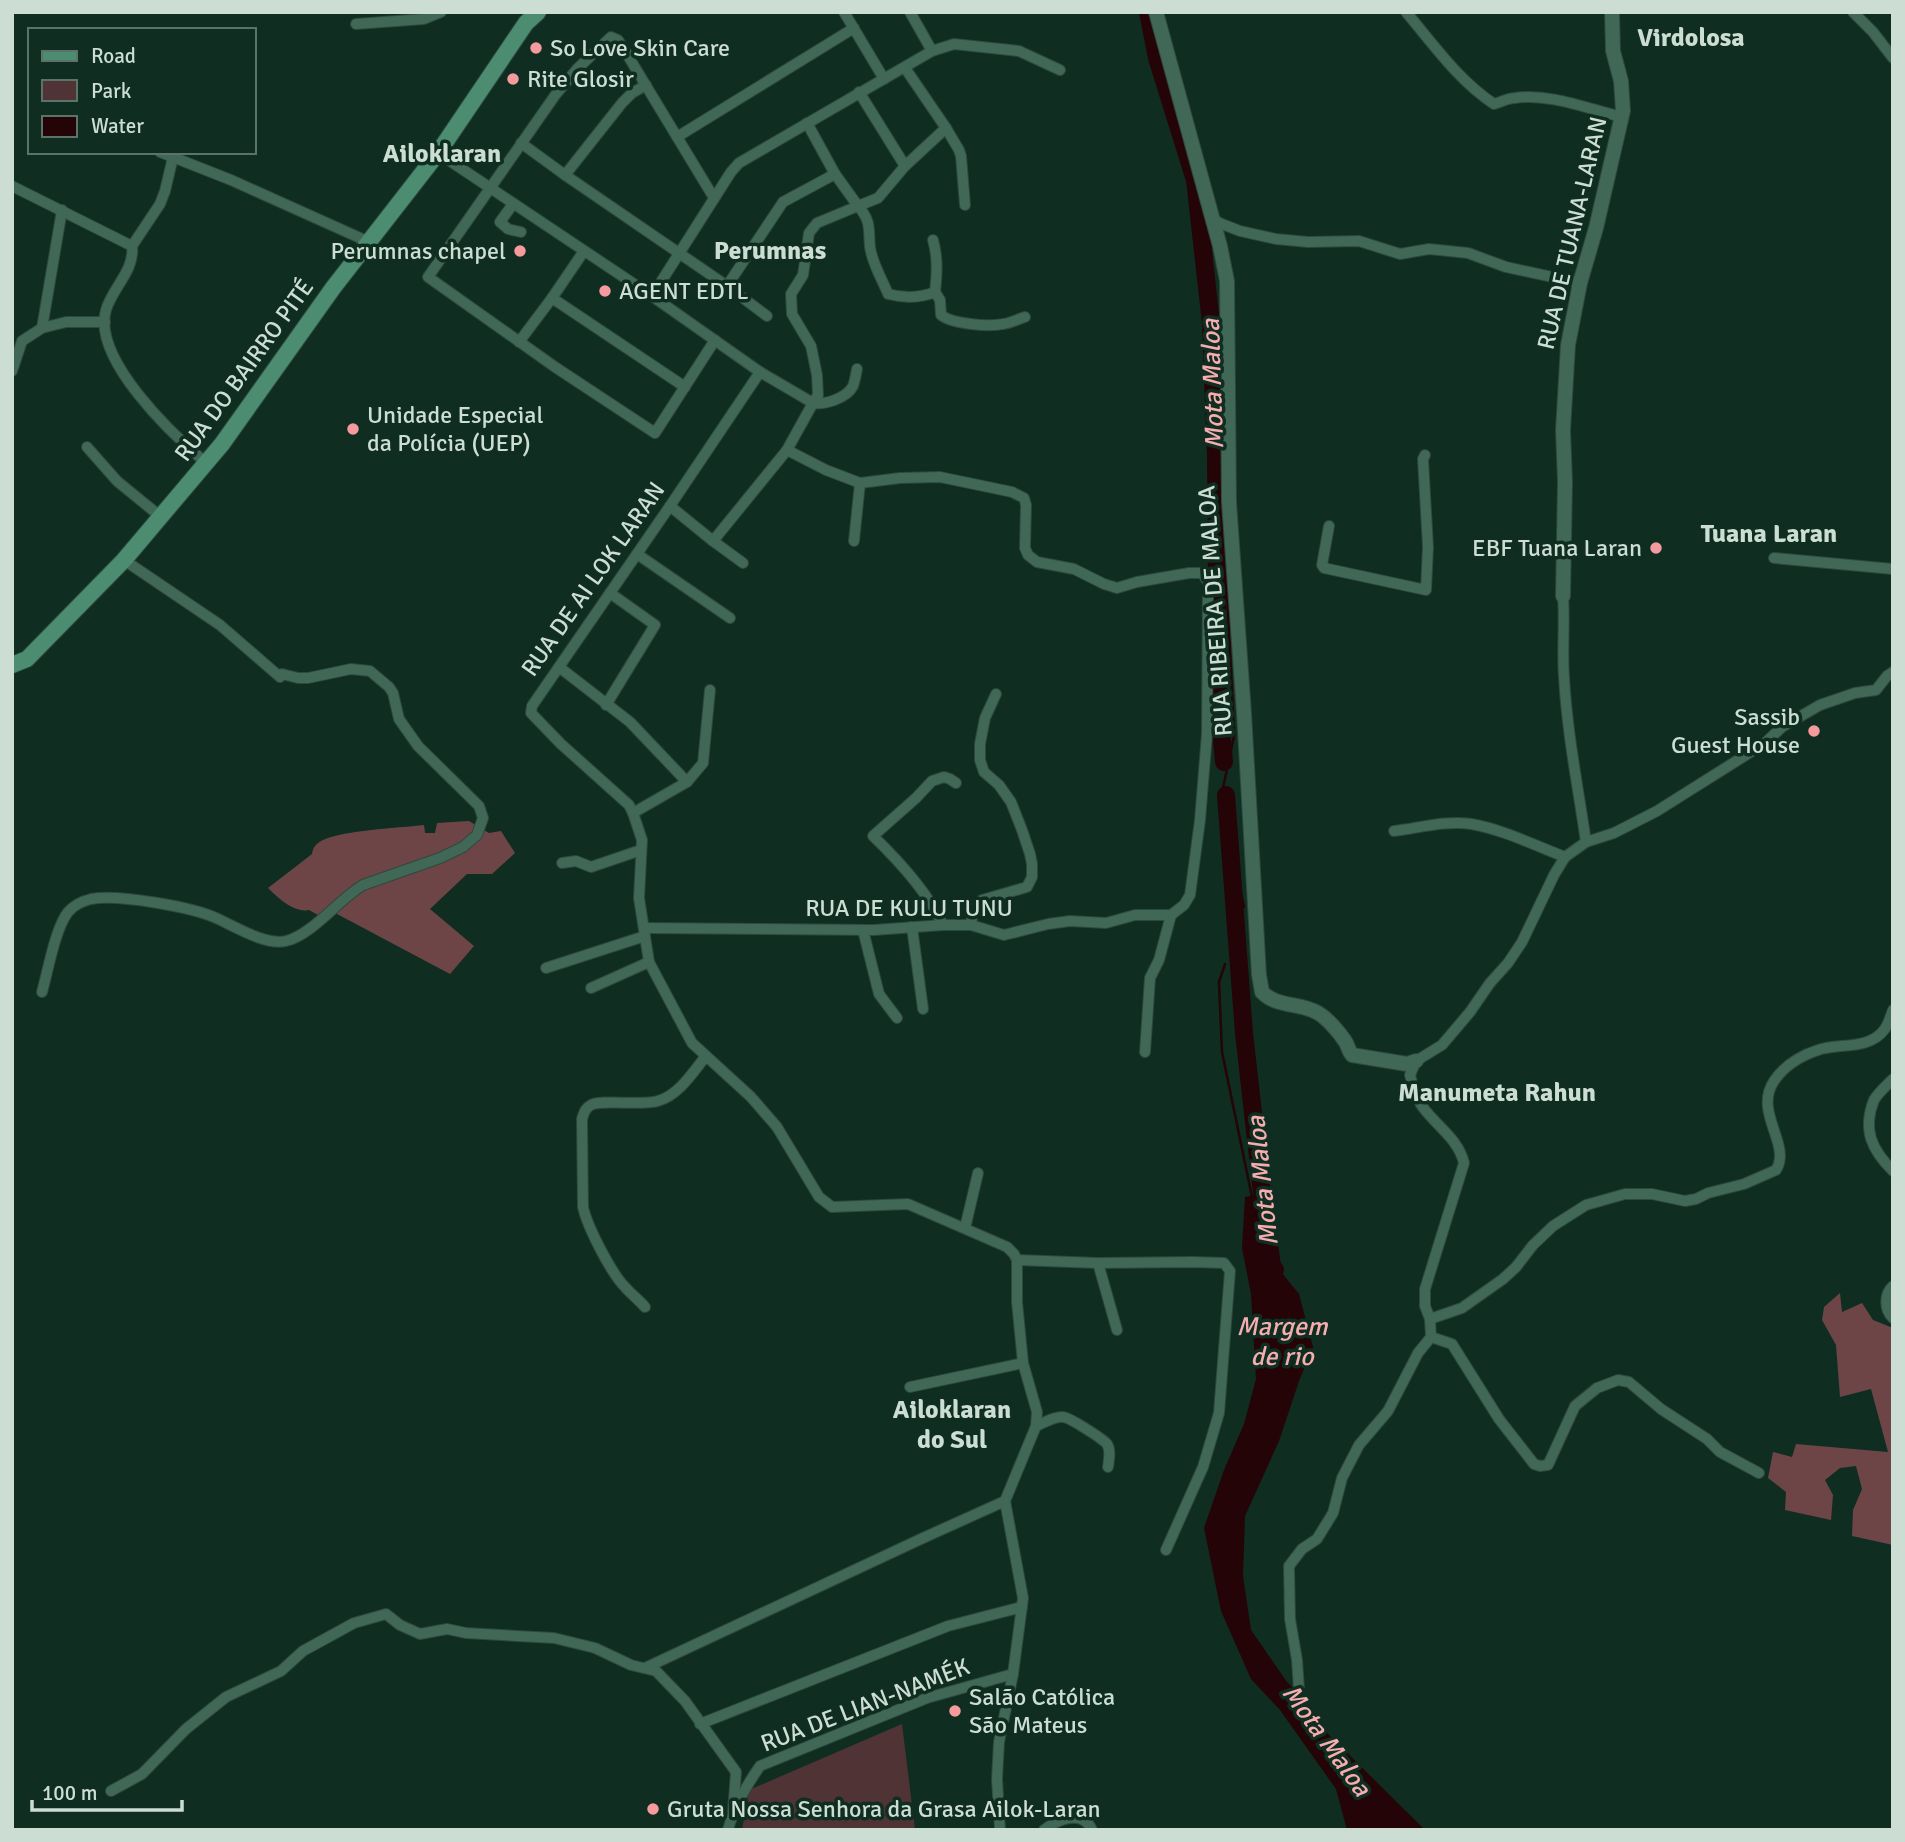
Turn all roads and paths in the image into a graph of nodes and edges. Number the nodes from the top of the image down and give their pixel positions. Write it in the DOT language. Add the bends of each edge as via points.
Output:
graph roads {
  1 [pos="441,12"];
  2 [pos="844,12"];
  3 [pos="1156,12"];
  4 [pos="1406,12"];
  5 [pos="1612,12"];
  6 [pos="1853,12"];
  7 [pos="916,14"];
  8 [pos="530,16"];
  9 [pos="356,24"];
  10 [pos="854,28"];
  11 [pos="932,51"];
  12 [pos="1893,58"];
  13 [pos="905,68"];
  14 [pos="1060,70"];
  15 [pos="884,79"];
  16 [pos="646,85"];
  17 [pos="859,92"];
  18 [pos="1622,117"];
  19 [pos="807,123"];
  20 [pos="946,128"];
  21 [pos="677,137"];
  22 [pos="521,143"];
  23 [pos="438,153"];
  24 [pos="165,154"];
  25 [pos="173,157"];
  26 [pos="905,166"];
  27 [pos="835,174"];
  28 [pos="565,175"];
  29 [pos="12,186"];
  30 [pos="491,189"];
  31 [pos="714,198"];
  32 [pos="513,204"];
  33 [pos="965,205"];
  34 [pos="858,206"];
  35 [pos="62,210"];
  36 [pos="1212,219"];
  37 [pos="521,232"];
  38 [pos="933,240"];
  39 [pos="369,242"];
  40 [pos="132,246"];
  41 [pos="584,251"];
  42 [pos="679,253"];
  43 [pos="1580,283"];
  44 [pos="727,286"];
  45 [pos="935,292"];
  46 [pos="652,296"];
  47 [pos="552,298"];
  48 [pos="767,316"];
  49 [pos="1025,317"];
  50 [pos="105,322"];
  51 [pos="42,328"];
  52 [pos="715,340"];
  53 [pos="519,342"];
  54 [pos="857,369"];
  55 [pos="12,371"];
  56 [pos="760,372"];
  57 [pos="685,387"];
  58 [pos="813,403"];
  59 [pos="87,447"];
  60 [pos="787,450"];
  61 [pos="1425,455"];
  62 [pos="206,463"];
  63 [pos="860,483"];
  64 [pos="670,506"];
  65 [pos="161,517"];
  66 [pos="1329,526"];
  67 [pos="713,541"];
  68 [pos="854,541"];
  69 [pos="637,554"];
  70 [pos="1774,558"];
  71 [pos="124,560"];
  72 [pos="743,563"];
  73 [pos="1893,569"];
  74 [pos="610,593"];
  75 [pos="1563,596"];
  76 [pos="730,618"];
  77 [pos="12,665"];
  78 [pos="559,667"];
  79 [pos="1893,672"];
  80 [pos="710,690"];
  81 [pos="996,694"];
  82 [pos="606,705"];
  83 [pos="687,782"];
  84 [pos="956,783"];
  85 [pos="633,813"];
  86 [pos="1394,831"];
  87 [pos="1586,842"];
  88 [pos="641,850"];
  89 [pos="1565,857"];
  90 [pos="562,863"];
  91 [pos="1171,915"];
  92 [pos="943,925"];
  93 [pos="971,926"];
  94 [pos="912,927"];
  95 [pos="863,930"];
  96 [pos="644,932"];
  97 [pos="649,962"];
  98 [pos="546,968"];
  99 [pos="591,988"];
  100 [pos="42,992"];
  101 [pos="923,1009"];
  102 [pos="1893,1010"];
  103 [pos="897,1018"];
  104 [pos="1146,1052"];
  105 [pos="706,1056"];
  106 [pos="1416,1061"];
  107 [pos="1893,1079"];
  108 [pos="1893,1171"];
  109 [pos="978,1172"];
  110 [pos="964,1228"];
  111 [pos="1017,1260"];
  112 [pos="1098,1263"];
  113 [pos="1893,1286"];
  114 [pos="645,1307"];
  115 [pos="1893,1318"];
  116 [pos="1430,1319"];
  117 [pos="1117,1330"];
  118 [pos="1431,1337"];
  119 [pos="1023,1363"];
  120 [pos="910,1387"];
  121 [pos="1036,1426"];
  122 [pos="1108,1467"];
  123 [pos="1759,1473"];
  124 [pos="1005,1501"];
  125 [pos="1166,1550"];
  126 [pos="1022,1607"];
  127 [pos="645,1668"];
  128 [pos="1013,1674"];
  129 [pos="1299,1690"];
  130 [pos="700,1724"];
  131 [pos="111,1791"];
  132 [pos="733,1812"];
  133 [pos="728,1830"];
  134 [pos="1000,1830"];
  135 [pos="1044,1830"];
  136 [pos="1092,1830"];
  1 -- 9 [label="street" via="424,19"];
  2 -- 10 [label="street"];
  3 -- 36 [label="street, RUA RIBEIRA DE MALOA"];
  4 -- 18 [label="street" via="1450,66 1494,104 1515,97 1546,98"];
  5 -- 18 [label="street, RUA DE TUANA-LARAN"];
  6 -- 12 [label="street"];
  7 -- 11 [label="street"];
  8 -- 23 [label="main road, RUA DO BAIRRO PITÉ"];
  10 -- 15 [label="street"];
  10 -- 21 [label="street"];
  11 -- 13 [label="street"];
  11 -- 14 [label="street" via="954,44 1013,50"];
  13 -- 15 [label="street"];
  13 -- 20 [label="street"];
  15 -- 17 [label="street"];
  16 -- 21 [label="street"];
  16 -- 22 [label="street" via="618,40 608,39 556,94"];
  16 -- 28 [label="street" via="622,103"];
  17 -- 19 [label="street"];
  17 -- 26 [label="street"];
  18 -- 43 [label="street, RUA DE TUANA-LARAN"];
  19 -- 27 [label="street"];
  19 -- 31 [label="street" via="739,163"];
  20 -- 26 [label="street"];
  20 -- 33 [label="street" via="961,156"];
  21 -- 31 [label="street"];
  22 -- 28 [label="street"];
  22 -- 30 [label="street"];
  23 -- 30 [label="street"];
  23 -- 39 [label="main road, RUA DO BAIRRO PITÉ"];
  24 -- 25 [label="street"];
  25 -- 39 [label="street"];
  25 -- 40 [label="street" via="166,191"];
  26 -- 34 [label="street" via="878,198"];
  27 -- 34 [label="street"];
  27 -- 44 [label="street" via="783,202"];
  28 -- 42 [label="street"];
  29 -- 35 [label="street"];
  30 -- 32 [label="street"];
  30 -- 53 [label="street" via="428,277"];
  31 -- 42 [label="street"];
  32 -- 37 [label="street" via="500,222"];
  32 -- 41 [label="street"];
  34 -- 45 [label="street" via="870,226 870,247 888,294 900,297"];
  34 -- 58 [label="street" via="817,223 809,233 803,275 791,294 792,314 811,346 817,375 818,396"];
  35 -- 40 [label="street"];
  35 -- 51 [label="street"];
  36 -- 43 [label="street" via="1276,239 1359,241 1400,254 1429,250 1468,253 1506,267"];
  36 -- 106 [label="street, RUA RIBEIRA DE MALOA" via="1227,281 1230,541 1262,992 1275,1002 1320,1014 1353,1055 1407,1064"];
  38 -- 45 [label="street"];
  39 -- 62 [label="main road, RUA DO BAIRRO PITÉ"];
  40 -- 50 [label="street" via="129,267 105,311"];
  41 -- 46 [label="street"];
  41 -- 47 [label="street"];
  42 -- 44 [label="street"];
  42 -- 46 [label="street"];
  43 -- 75 [label="street, RUA DE TUANA-LARAN" via="1566,367"];
  44 -- 48 [label="street"];
  45 -- 49 [label="street" via="947,320 1002,325"];
  46 -- 52 [label="street"];
  47 -- 53 [label="street"];
  47 -- 57 [label="street"];
  50 -- 51 [label="street" via="66,322"];
  50 -- 62 [label="street" via="117,366 181,442"];
  51 -- 55 [label="street" via="22,341"];
  52 -- 56 [label="street"];
  52 -- 57 [label="street"];
  53 -- 57 [label="street" via="654,433"];
  54 -- 58 [label="street" via="846,395"];
  56 -- 58 [label="street"];
  56 -- 64 [label="street, RUA DE AI LOK LARAN"];
  58 -- 60 [label="street"];
  59 -- 65 [label="street" via="117,481"];
  60 -- 63 [label="street"];
  60 -- 67 [label="street"];
  61 -- 66 [label="street" via="1426,590 1324,568"];
  62 -- 65 [label="main road, RUA DO BAIRRO PITÉ"];
  63 -- 68 [label="street"];
  63 -- 91 [label="street" via="940,478 1012,492 1024,498 1026,505 1028,555 1117,588 1202,573 1208,582 1209,617 1204,784 1190,895"];
  64 -- 67 [label="street"];
  64 -- 69 [label="street, RUA DE AI LOK LARAN"];
  65 -- 71 [label="main road, RUA DO BAIRRO PITÉ"];
  67 -- 72 [label="street"];
  69 -- 74 [label="street, RUA DE AI LOK LARAN"];
  69 -- 76 [label="street"];
  70 -- 73 [label="street"];
  71 -- 77 [label="main road, RUA DO BAIRRO PITÉ" via="27,659"];
  71 -- 100 [label="street" via="220,625 280,677 308,678 351,670 376,675 393,693 399,719 418,746 476,801 482,822 477,835 463,847 363,886 308,930 285,942 255,936 184,907 114,898 79,903 64,919"];
  74 -- 78 [label="street, RUA DE AI LOK LARAN"];
  74 -- 82 [label="street" via="655,625"];
  75 -- 87 [label="street, RUA DE TUANA-LARAN" via="1568,737"];
  78 -- 82 [label="street"];
  78 -- 85 [label="street, RUA DE AI LOK LARAN" via="531,712"];
  79 -- 87 [label="street" via="1876,690 1820,705 1657,811"];
  80 -- 83 [label="street" via="703,762"];
  81 -- 93 [label="street" via="985,718 980,760 984,772 1011,802 1030,854 1032,877 1027,887 982,900 973,909"];
  82 -- 83 [label="street" via="630,722"];
  83 -- 85 [label="street"];
  84 -- 92 [label="street" via="944,777 932,781 873,836 928,898"];
  85 -- 88 [label="street, RUA DE AI LOK LARAN"];
  86 -- 89 [label="street" via="1471,824"];
  87 -- 89 [label="street"];
  88 -- 90 [label="street" via="592,867 576,861"];
  88 -- 96 [label="street, RUA DE AI LOK LARAN" via="639,898"];
  89 -- 106 [label="street" via="1508,962 1442,1045"];
  91 -- 93 [label="street, RUA DE KULU TUNU" via="1048,924 1004,935"];
  91 -- 104 [label="street" via="1150,978"];
  92 -- 93 [label="street, RUA DE KULU TUNU"];
  92 -- 94 [label="street, RUA DE KULU TUNU"];
  94 -- 95 [label="street, RUA DE KULU TUNU"];
  94 -- 101 [label="street"];
  95 -- 96 [label="street, RUA DE KULU TUNU"];
  95 -- 103 [label="street" via="879,994"];
  96 -- 97 [label="street, RUA DE AI LOK LARAN"];
  96 -- 98 [label="street, RUA DE KULU TUNU"];
  97 -- 99 [label="street"];
  97 -- 105 [label="street, RUA DE AI LOK LARAN" via="692,1043"];
  102 -- 116 [label="street" via="1883,1032 1874,1039 1819,1049 1789,1064 1772,1083 1770,1122 1780,1150 1776,1170 1696,1199 1625,1194 1586,1205 1553,1226 1488,1290 1462,1308"];
  105 -- 110 [label="street, RUA DE AI LOK LARAN" via="777,1127 819,1197 832,1207 908,1204"];
  105 -- 114 [label="street" via="670,1095 644,1103 597,1103 589,1106 582,1119 585,1216 610,1268"];
  106 -- 116 [label="street" via="1410,1075 1416,1095 1461,1151 1464,1163 1425,1289"];
  107 -- 108 [label="street" via="1875,1099 1870,1125 1878,1157"];
  109 -- 110 [label="street"];
  110 -- 111 [label="street, RUA DE AI LOK LARAN" via="1007,1247"];
  111 -- 112 [label="street"];
  111 -- 119 [label="street"];
  112 -- 117 [label="street"];
  112 -- 125 [label="street" via="1193,1262 1224,1264 1230,1271 1219,1413 1203,1467"];
  113 -- 115 [label="street" via="1886,1305"];
  116 -- 118 [label="street"];
  118 -- 123 [label="street" via="1452,1344 1499,1419 1534,1464 1548,1465 1576,1406 1597,1388 1618,1380 1629,1381 1720,1452"];
  118 -- 129 [label="street" via="1388,1411 1359,1445 1342,1478 1333,1513 1317,1539 1289,1566"];
  119 -- 120 [label="street"];
  119 -- 121 [label="street" via="1037,1412"];
  121 -- 122 [label="street" via="1065,1417 1079,1424 1107,1444"];
  121 -- 124 [label="street"];
  124 -- 126 [label="street"];
  124 -- 127 [label="street"];
  126 -- 128 [label="street"];
  126 -- 130 [label="street" via="948,1626"];
  127 -- 130 [label="street" via="656,1671"];
  127 -- 131 [label="street" via="554,1638 447,1629 420,1634 386,1614 354,1623 303,1651 281,1671 226,1697 142,1774"];
  128 -- 132 [label="street, RUA DE LIAN-NAMÉK" via="927,1698 760,1766"];
  128 -- 134 [label="street" via="999,1742"];
  130 -- 132 [label="street" via="736,1772"];
  132 -- 133 [label="street, RUA DE LIAN-NAMÉK"];
  135 -- 136 [label="street" via="1081,1817"];
}
